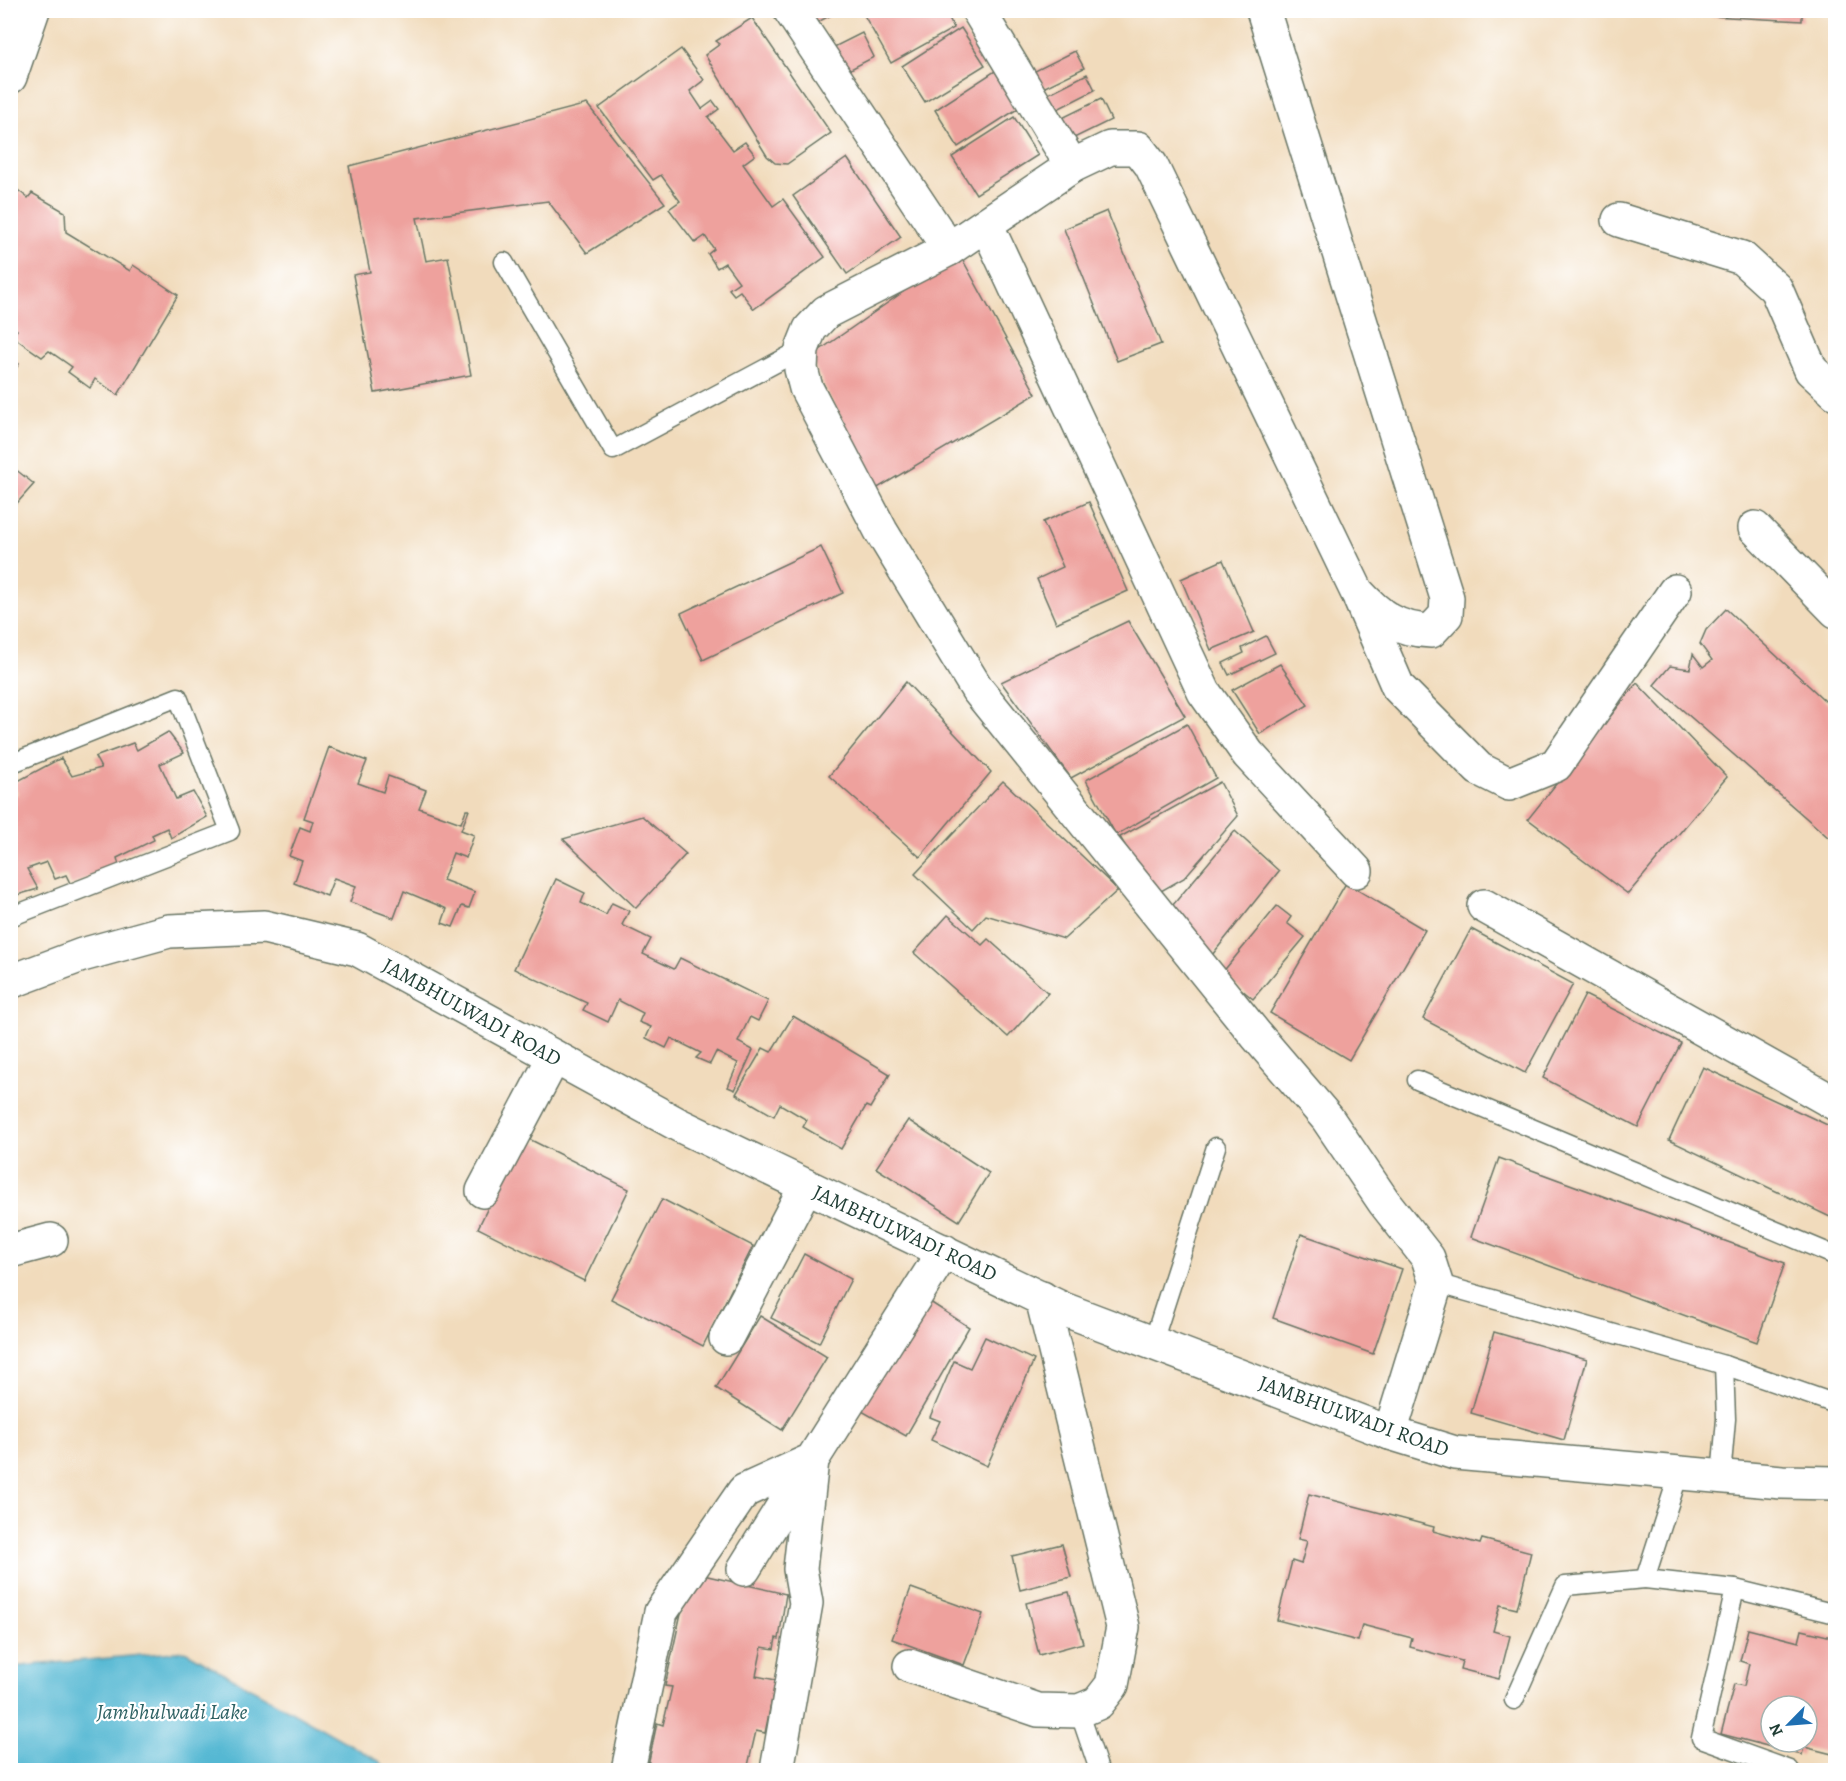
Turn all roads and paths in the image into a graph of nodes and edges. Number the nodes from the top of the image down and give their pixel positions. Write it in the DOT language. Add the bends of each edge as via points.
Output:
graph roads {
  1 [pos="33,10"];
  2 [pos="790,10"];
  3 [pos="978,10"];
  4 [pos="1263,10"];
  5 [pos="10,76"];
  6 [pos="1072,166"];
  7 [pos="1619,219"];
  8 [pos="987,226"];
  9 [pos="949,249"];
  10 [pos="504,262"];
  11 [pos="802,349"];
  12 [pos="1836,393"];
  13 [pos="1755,528"];
  14 [pos="1675,591"];
  15 [pos="1357,592"];
  16 [pos="1836,611"];
  17 [pos="10,764"];
  18 [pos="1356,871"];
  19 [pos="1484,906"];
  20 [pos="10,917"];
  21 [pos="10,982"];
  22 [pos="554,1057"];
  23 [pos="1418,1080"];
  24 [pos="1836,1104"];
  25 [pos="1216,1147"];
  26 [pos="806,1186"];
  27 [pos="483,1191"];
  28 [pos="51,1240"];
  29 [pos="10,1251"];
  30 [pos="944,1251"];
  31 [pos="1836,1256"];
  32 [pos="1436,1283"];
  33 [pos="1042,1299"];
  34 [pos="726,1338"];
  35 [pos="1153,1342"];
  36 [pos="1724,1365"];
  37 [pos="1836,1395"];
  38 [pos="1390,1433"];
  39 [pos="812,1460"];
  40 [pos="1679,1473"];
  41 [pos="1721,1477"];
  42 [pos="1836,1483"];
  43 [pos="744,1569"];
  44 [pos="1645,1579"];
  45 [pos="1735,1589"];
  46 [pos="1836,1614"];
  47 [pos="909,1666"];
  48 [pos="1514,1700"];
  49 [pos="1078,1711"];
  50 [pos="628,1770"];
  51 [pos="777,1770"];
  52 [pos="1100,1770"];
  53 [pos="1790,1770"];
  1 -- 5 [label="street"];
  2 -- 9 [label="street"];
  3 -- 6 [label="street"];
  4 -- 15 [label="street" via="1447,598 1446,615 1431,631 1408,630 1375,612"];
  6 -- 8 [label="street"];
  6 -- 15 [label="street" via="1110,148 1138,148 1151,165"];
  7 -- 12 [label="street" via="1742,258 1776,289 1811,370"];
  8 -- 9 [label="street"];
  8 -- 18 [label="street" via="1204,692 1248,754"];
  9 -- 11 [label="street" via="826,312 810,329"];
  10 -- 11 [label="lane" via="613,450"];
  11 -- 32 [label="street" via="801,369 806,388 881,531 977,689 1327,1118 1428,1258"];
  13 -- 16 [label="street"];
  14 -- 15 [label="street" via="1556,765 1509,784 1479,769 1398,687"];
  17 -- 20 [label="lane" via="178,697 230,831"];
  19 -- 24 [label="street"];
  21 -- 22 [label="street, JAMBHULWADI ROAD" via="82,955 169,931 264,927 357,949"];
  22 -- 26 [label="street, JAMBHULWADI ROAD" via="679,1125"];
  22 -- 27 [label="street"];
  23 -- 31 [label="lane"];
  25 -- 35 [label="lane"];
  26 -- 30 [label="street, JAMBHULWADI ROAD"];
  26 -- 34 [label="street"];
  28 -- 29 [label="street"];
  30 -- 33 [label="street, JAMBHULWADI ROAD"];
  30 -- 39 [label="street"];
  32 -- 36 [label="lane"];
  32 -- 38 [label="street"];
  33 -- 35 [label="street, JAMBHULWADI ROAD"];
  33 -- 49 [label="street" via="1123,1627 1112,1685 1098,1703"];
  35 -- 38 [label="street, JAMBHULWADI ROAD"];
  36 -- 37 [label="lane" via="1833,1403"];
  36 -- 41 [label="lane" via="1726,1419"];
  38 -- 40 [label="street, JAMBHULWADI ROAD" via="1455,1453"];
  39 -- 43 [label="street"];
  39 -- 50 [label="street" via="744,1491 661,1612"];
  39 -- 51 [label="street" via="800,1569 806,1603"];
  40 -- 41 [label="street, JAMBHULWADI ROAD"];
  40 -- 44 [label="lane"];
  41 -- 42 [label="street, JAMBHULWADI ROAD"];
  44 -- 45 [label="lane"];
  44 -- 48 [label="lane" via="1565,1586"];
  45 -- 46 [label="lane"];
  45 -- 53 [label="lane" via="1701,1738"];
  47 -- 49 [label="street" via="1038,1710"];
  49 -- 52 [label="lane"];
}
